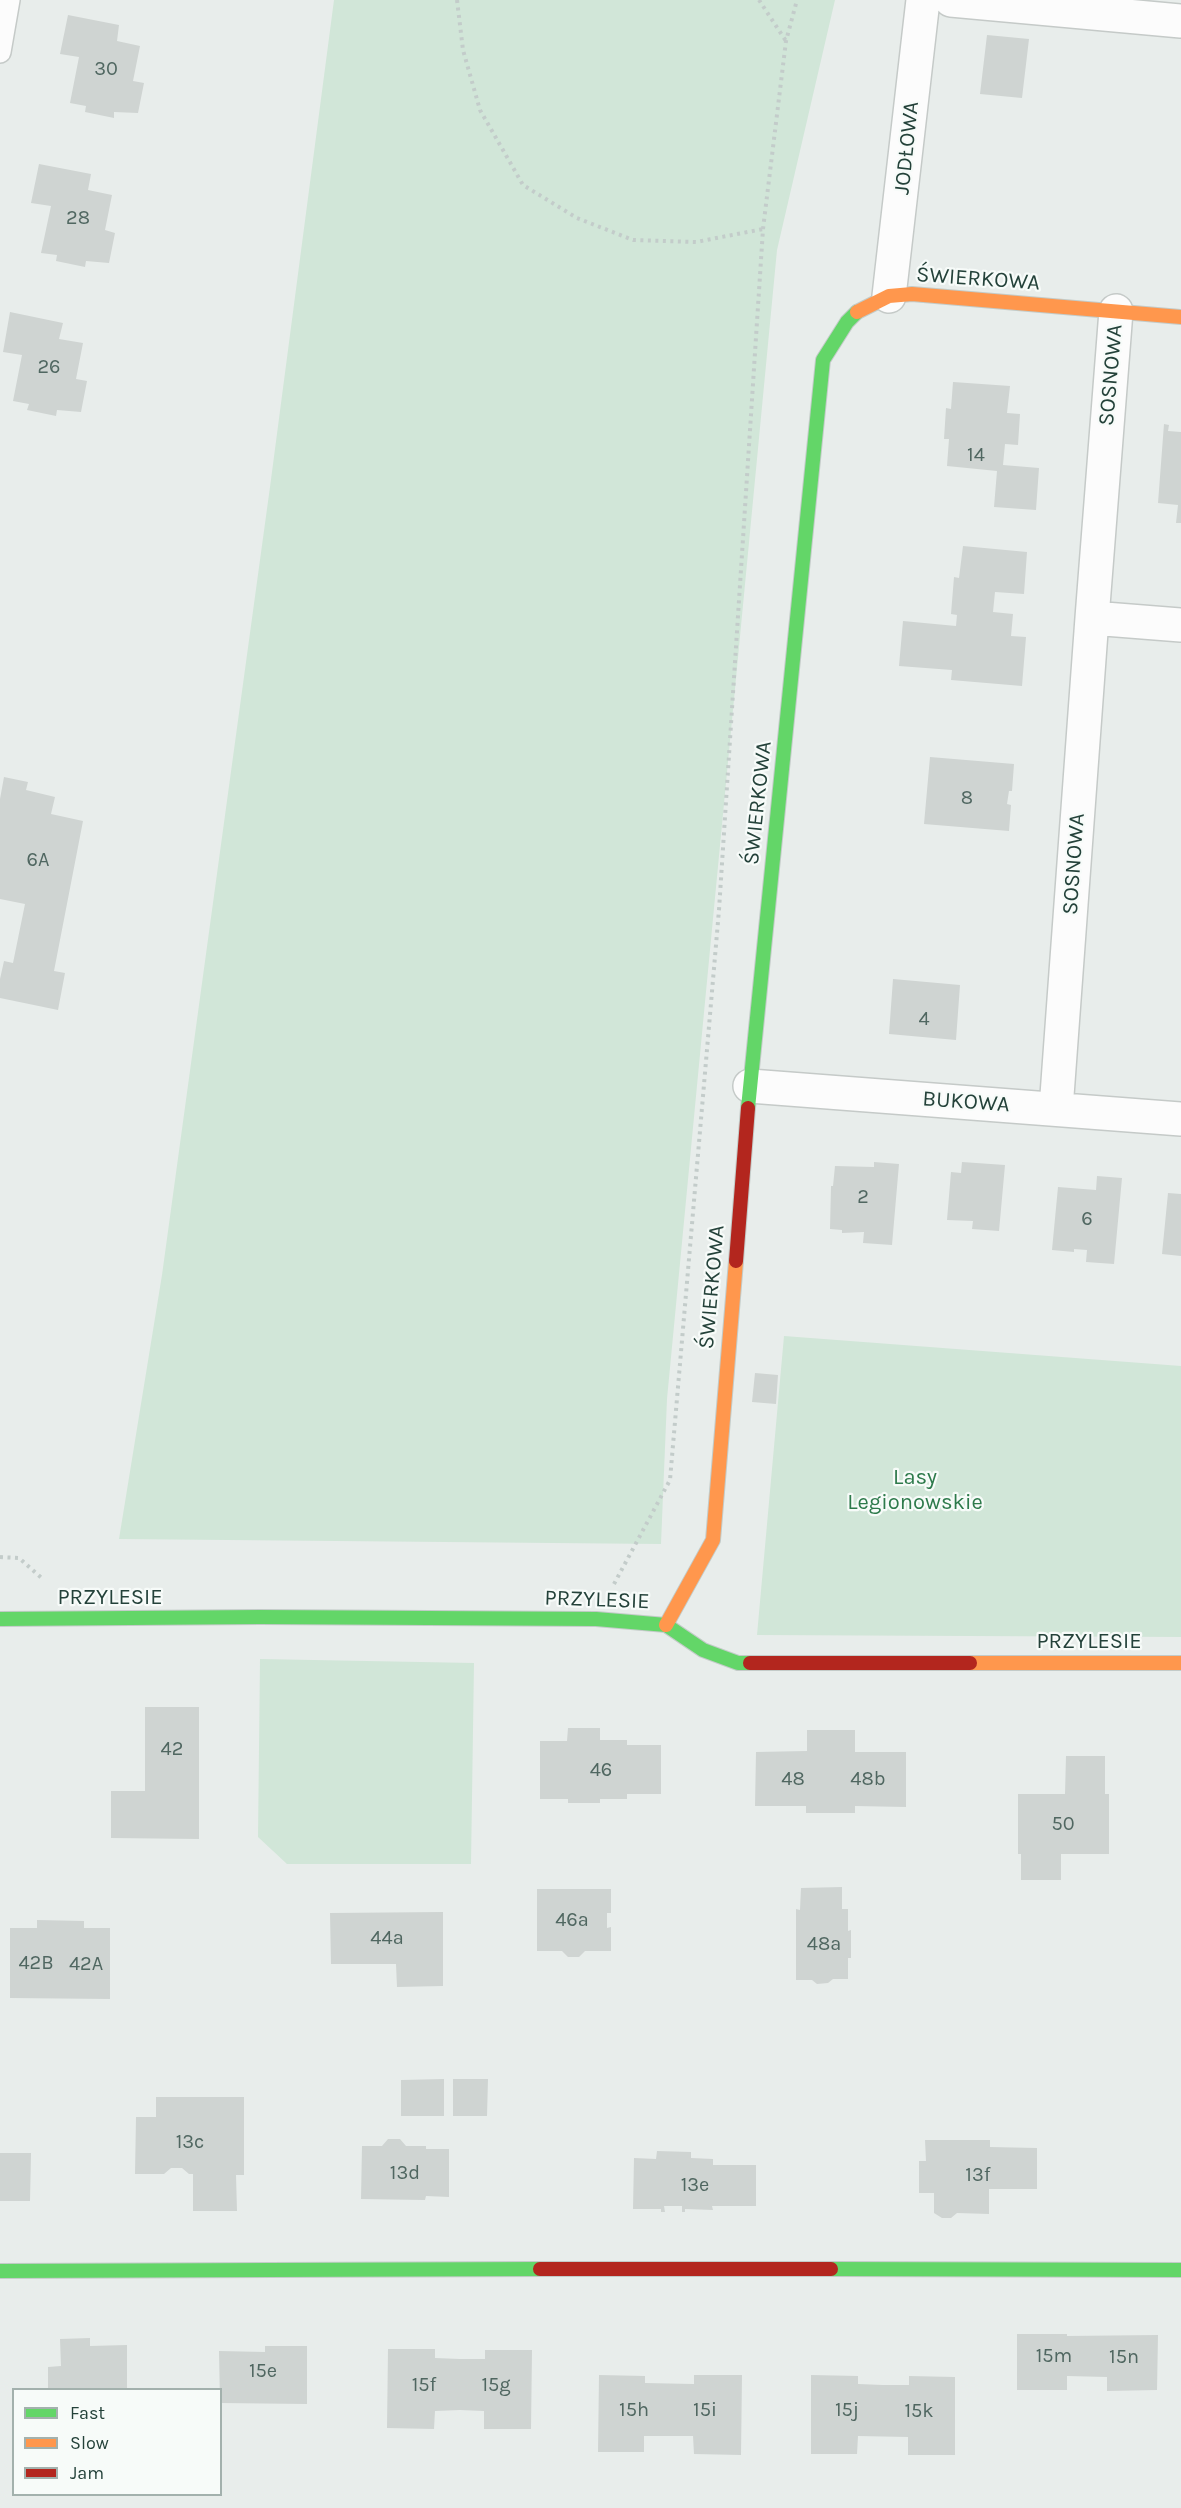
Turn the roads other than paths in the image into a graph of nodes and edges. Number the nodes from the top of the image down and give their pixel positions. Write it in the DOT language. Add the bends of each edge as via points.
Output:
graph roads {
  1 [pos="9,0"];
  2 [pos="922,0"];
  3 [pos="951,0"];
  4 [pos="1181,21"];
  5 [pos="0,52"];
  6 [pos="889,296"];
  7 [pos="1116,311"];
  8 [pos="1181,317"];
  9 [pos="1092,618"];
  10 [pos="1181,625"];
  11 [pos="750,1086"];
  12 [pos="1056,1109"];
  13 [pos="1181,1119"];
  14 [pos="0,1619"];
  15 [pos="666,1624"];
  16 [pos="1181,1663"];
  17 [pos="1181,2270"];
  18 [pos="0,2271"];
  1 -- 5 [label="lane"];
  2 -- 6 [label="street, JODŁOWA"];
  3 -- 4 [label="street"];
  6 -- 7 [label="street, ŚWIERKOWA" via="912,294"];
  6 -- 11 [label="street, ŚWIERKOWA" via="860,309 823,360"];
  7 -- 8 [label="street, ŚWIERKOWA"];
  7 -- 9 [label="street, SOSNOWA"];
  9 -- 10 [label="street"];
  9 -- 12 [label="street, SOSNOWA"];
  11 -- 12 [label="street, BUKOWA"];
  11 -- 15 [label="street, ŚWIERKOWA" via="713,1540"];
  12 -- 13 [label="street, BUKOWA"];
  14 -- 15 [label="street, PRZYLESIE" via="596,1619"];
  15 -- 16 [label="street, PRZYLESIE" via="703,1650 738,1663"];
  17 -- 18 [label="street"];
}
